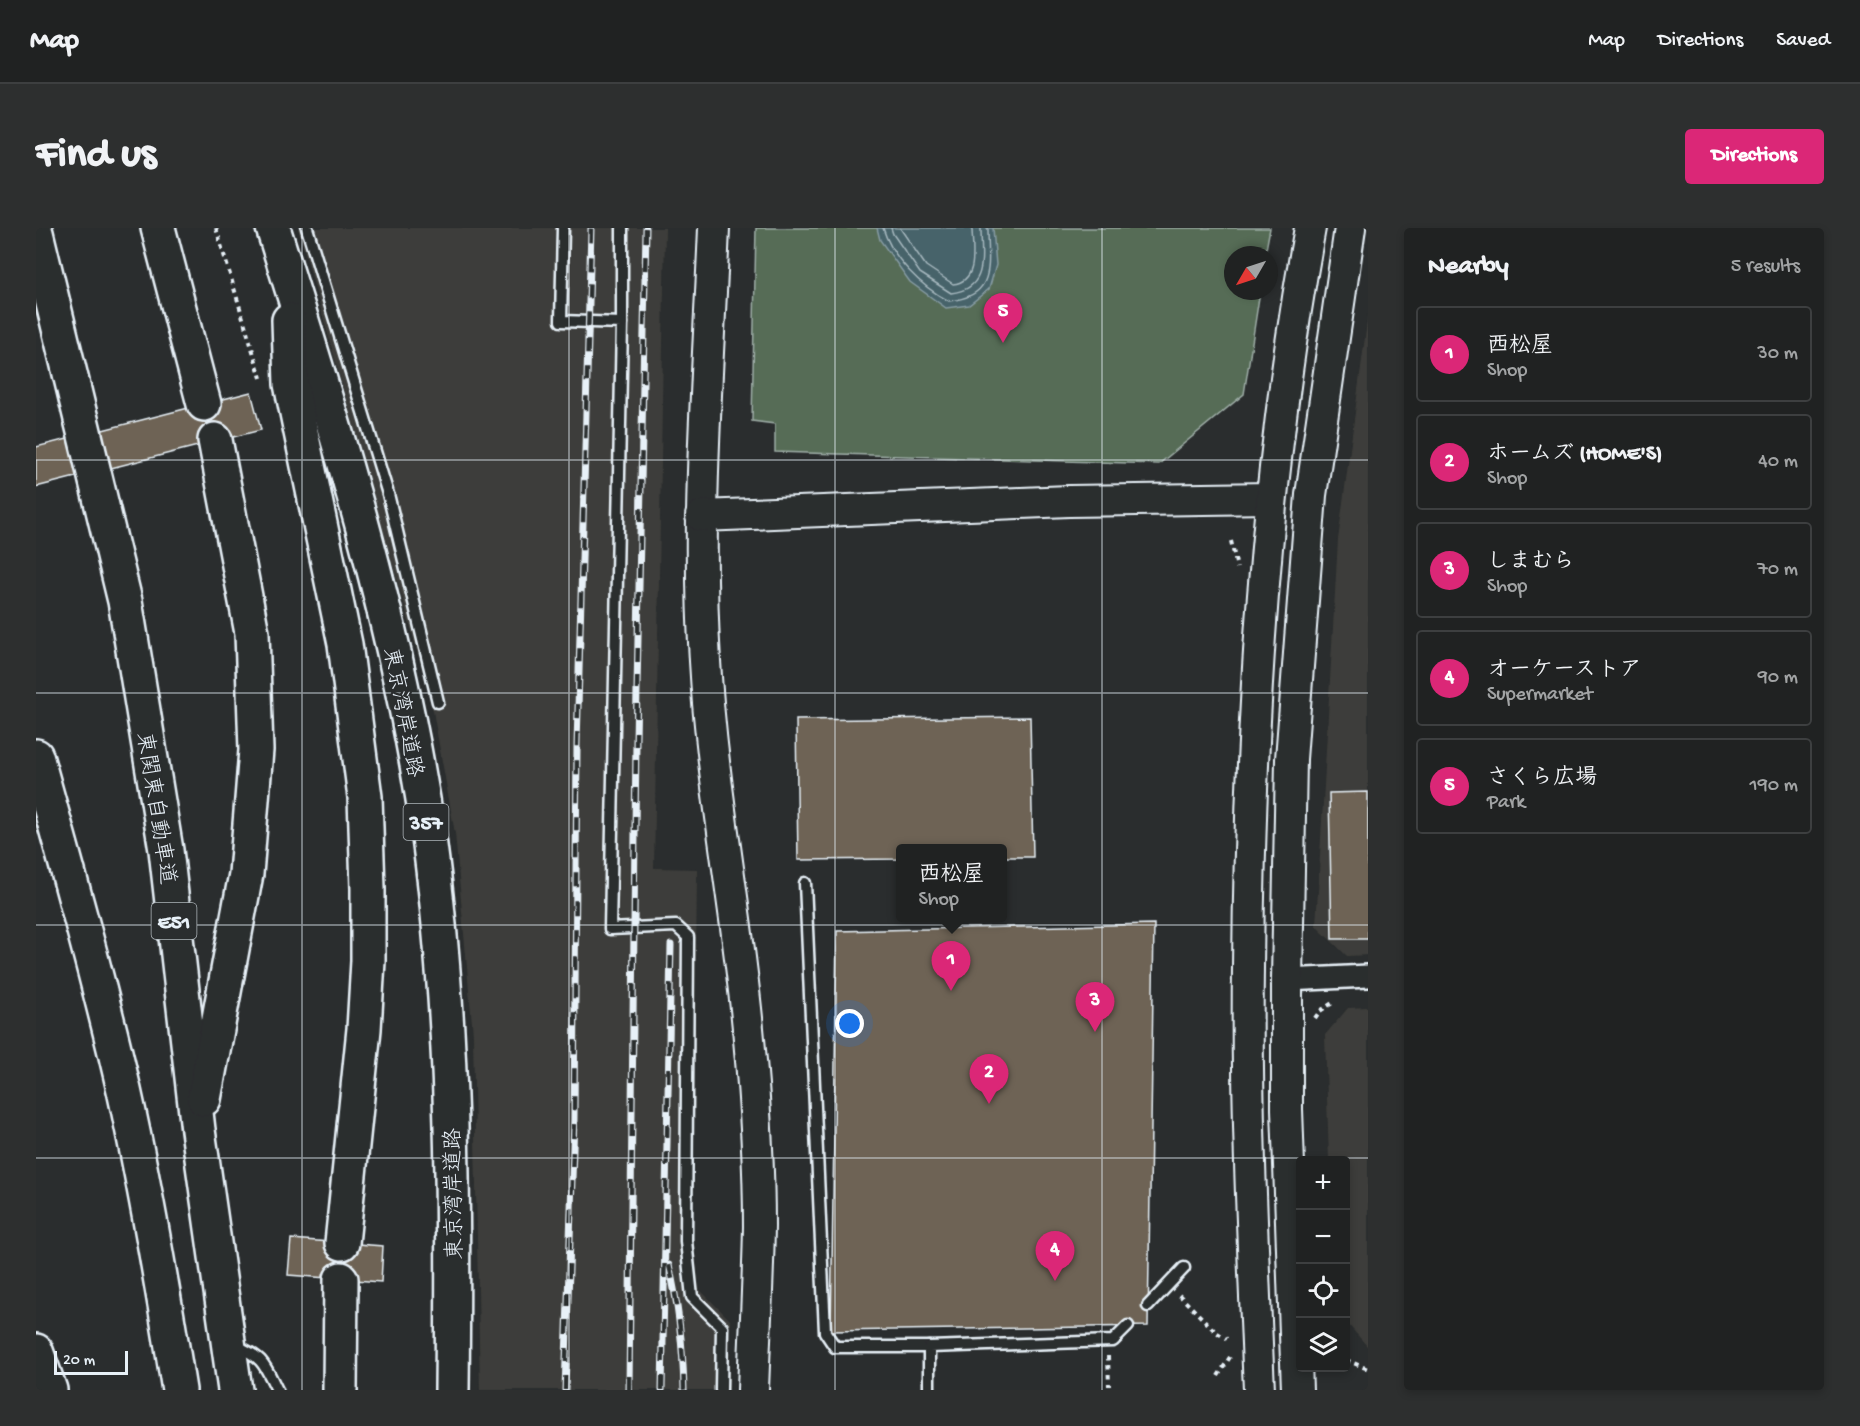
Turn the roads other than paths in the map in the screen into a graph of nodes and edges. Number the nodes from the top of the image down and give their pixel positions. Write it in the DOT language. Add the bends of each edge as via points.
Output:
graph roads {
  1 [pos="158,228"];
  2 [pos="273,228"];
  3 [pos="308,228"];
  4 [pos="562,228"];
  5 [pos="622,228"];
  6 [pos="714,228"];
  7 [pos="1310,228"];
  8 [pos="1350,228"];
  9 [pos="36,233"];
  10 [pos="286,270"];
  11 [pos="622,323"];
  12 [pos="204,404"];
  13 [pos="215,440"];
  14 [pos="1271,498"];
  15 [pos="701,516"];
  16 [pos="438,702"];
  17 [pos="36,756"];
  18 [pos="805,883"];
  19 [pos="1368,976"];
  20 [pos="1287,980"];
  21 [pos="198,1130"];
  22 [pos="342,1243"];
  23 [pos="1184,1268"];
  24 [pos="341,1279"];
  25 [pos="1148,1306"];
  26 [pos="1128,1326"];
  27 [pos="229,1342"];
  28 [pos="929,1347"];
  29 [pos="36,1351"];
  30 [pos="50,1390"];
  31 [pos="179,1390"];
  32 [pos="235,1390"];
  33 [pos="277,1390"];
  34 [pos="340,1390"];
  35 [pos="452,1390"];
  36 [pos="721,1390"];
  37 [pos="753,1390"];
  38 [pos="929,1390"];
  39 [pos="1259,1390"];
  40 [pos="1297,1390"];
  1 -- 12 [label="highway"];
  2 -- 10 [label="highway, 東京湾岸道路 / 357"];
  3 -- 16 [label="lane" via="388,494"];
  4 -- 11 [label="lane" via="561,321"];
  5 -- 11 [label="lane"];
  6 -- 15 [label="street"];
  7 -- 14 [label="street"];
  8 -- 20 [label="street" via="1311,495 1291,759"];
  9 -- 21 [label="highway, 東関東自動車道 / E51" via="125,601 165,850"];
  10 -- 22 [label="highway" via="291,384 345,644 364,797 368,961"];
  10 -- 35 [label="highway, 東京湾岸道路 / 357" via="354,492 384,609 429,838 449,1073"];
  11 -- 36 [label="lane" via="610,930 676,926 688,937 686,1241 692,1297 722,1328"];
  13 -- 21 [label="highway" via="252,633 256,750 246,874"];
  14 -- 15 [label="street" via="1069,501"];
  14 -- 39 [label="street" via="1254,728 1248,969"];
  15 -- 37 [label="street" via="709,716 749,1038 755,1128 759,1223"];
  17 -- 31 [label="highway" via="86,934 124,1092"];
  18 -- 28 [label="lane" via="825,1332 835,1347"];
  19 -- 20 [label="street"];
  20 -- 40 [label="street" via="1287,1109"];
  21 -- 27 [label="highway, 東関東自動車道 / E51"];
  23 -- 25 [label="lane"];
  24 -- 34 [label="highway"];
  26 -- 28 [label="lane" via="1113,1341"];
  27 -- 32 [label="highway, 東関東自動車道 / E51"];
  27 -- 33 [label="lane" via="260,1358"];
  28 -- 38 [label="lane"];
  29 -- 30 [label="highway"];
}
